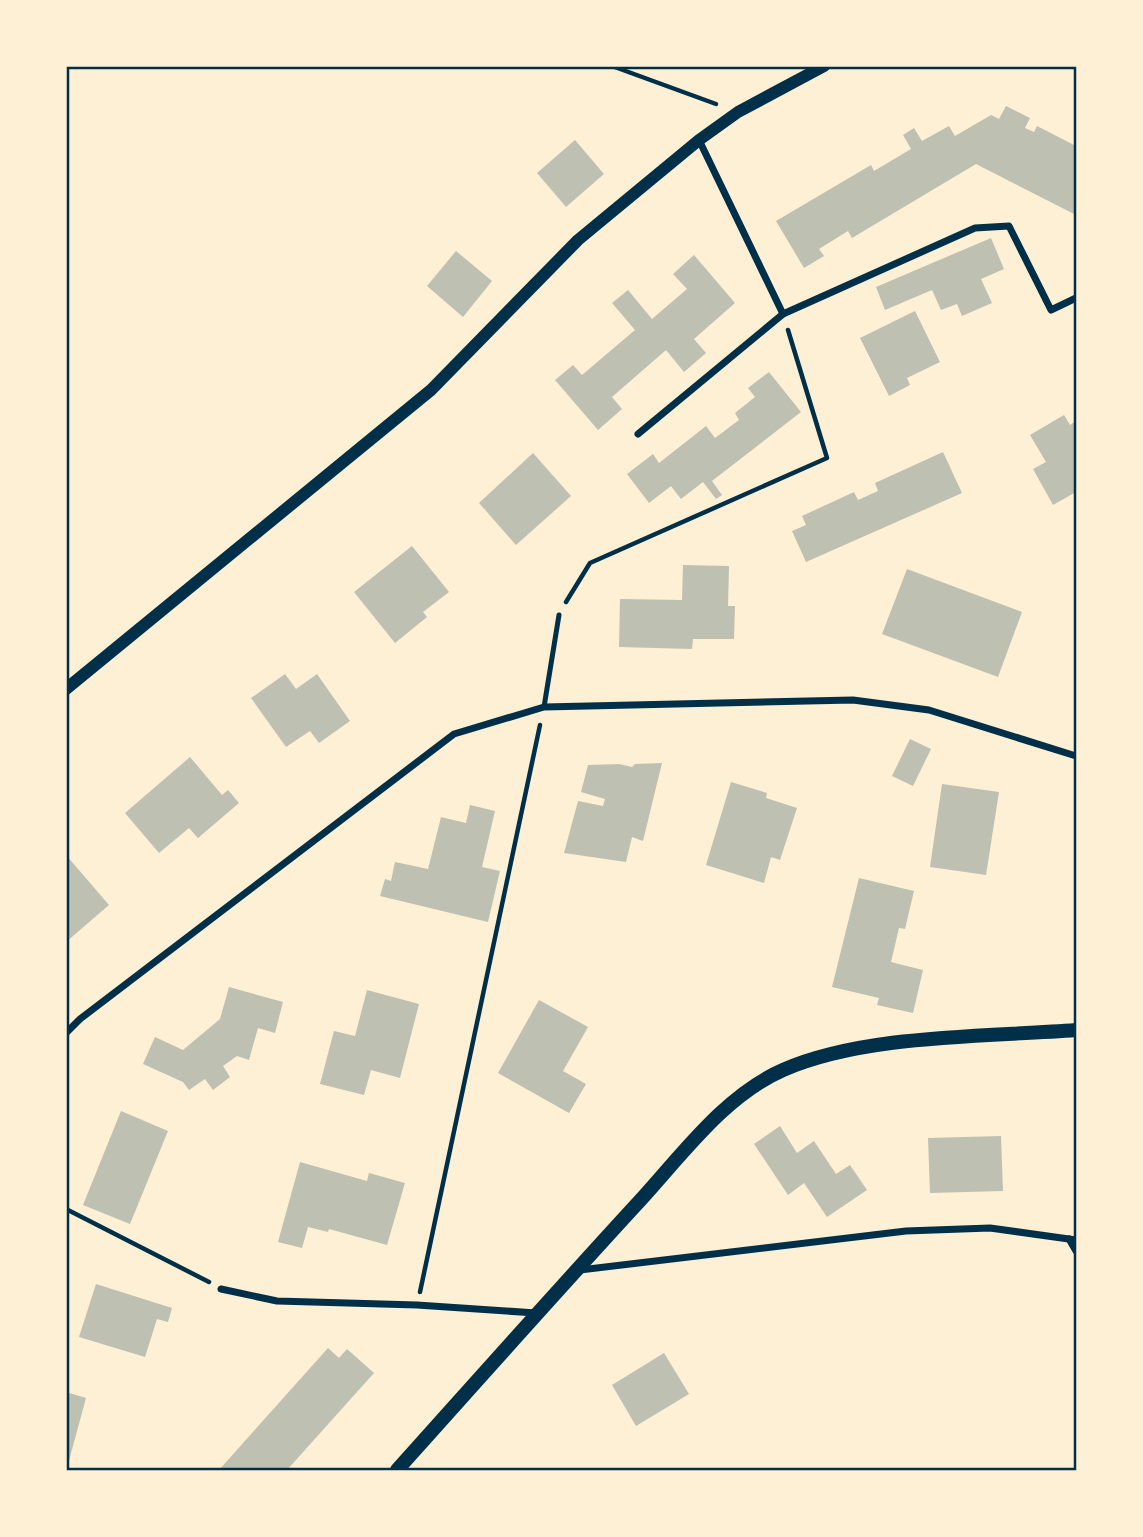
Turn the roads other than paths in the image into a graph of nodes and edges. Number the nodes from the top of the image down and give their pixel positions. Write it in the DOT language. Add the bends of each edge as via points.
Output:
graph roads {
  1 [pos="824,66"];
  2 [pos="699,141"];
  3 [pos="1076,298"];
  4 [pos="783,314"];
  5 [pos="638,434"];
  6 [pos="559,615"];
  7 [pos="66,689"];
  8 [pos="544,707"];
  9 [pos="1076,756"];
  10 [pos="1076,1030"];
  11 [pos="66,1033"];
  12 [pos="1073,1239"];
  13 [pos="1076,1251"];
  14 [pos="576,1270"];
  15 [pos="222,1289"];
  16 [pos="536,1313"];
  17 [pos="397,1471"];
  1 -- 2 [label="street" via="738,112"];
  2 -- 4 [label="street"];
  2 -- 7 [label="street" via="578,240 430,390"];
  3 -- 4 [label="street" via="1051,310 1009,226 975,228"];
  4 -- 5 [label="street"];
  6 -- 8 [label="lane"];
  8 -- 9 [label="street" via="853,700 929,710"];
  8 -- 11 [label="street" via="454,734"];
  10 -- 14 [label="main road" via="890,1044 816,1058 782,1070 745,1092 702,1133"];
  12 -- 13 [label="street"];
  12 -- 14 [label="street" via="990,1228 906,1231"];
  14 -- 16 [label="main road"];
  15 -- 16 [label="street" via="278,1301"];
  16 -- 17 [label="main road"];
}
